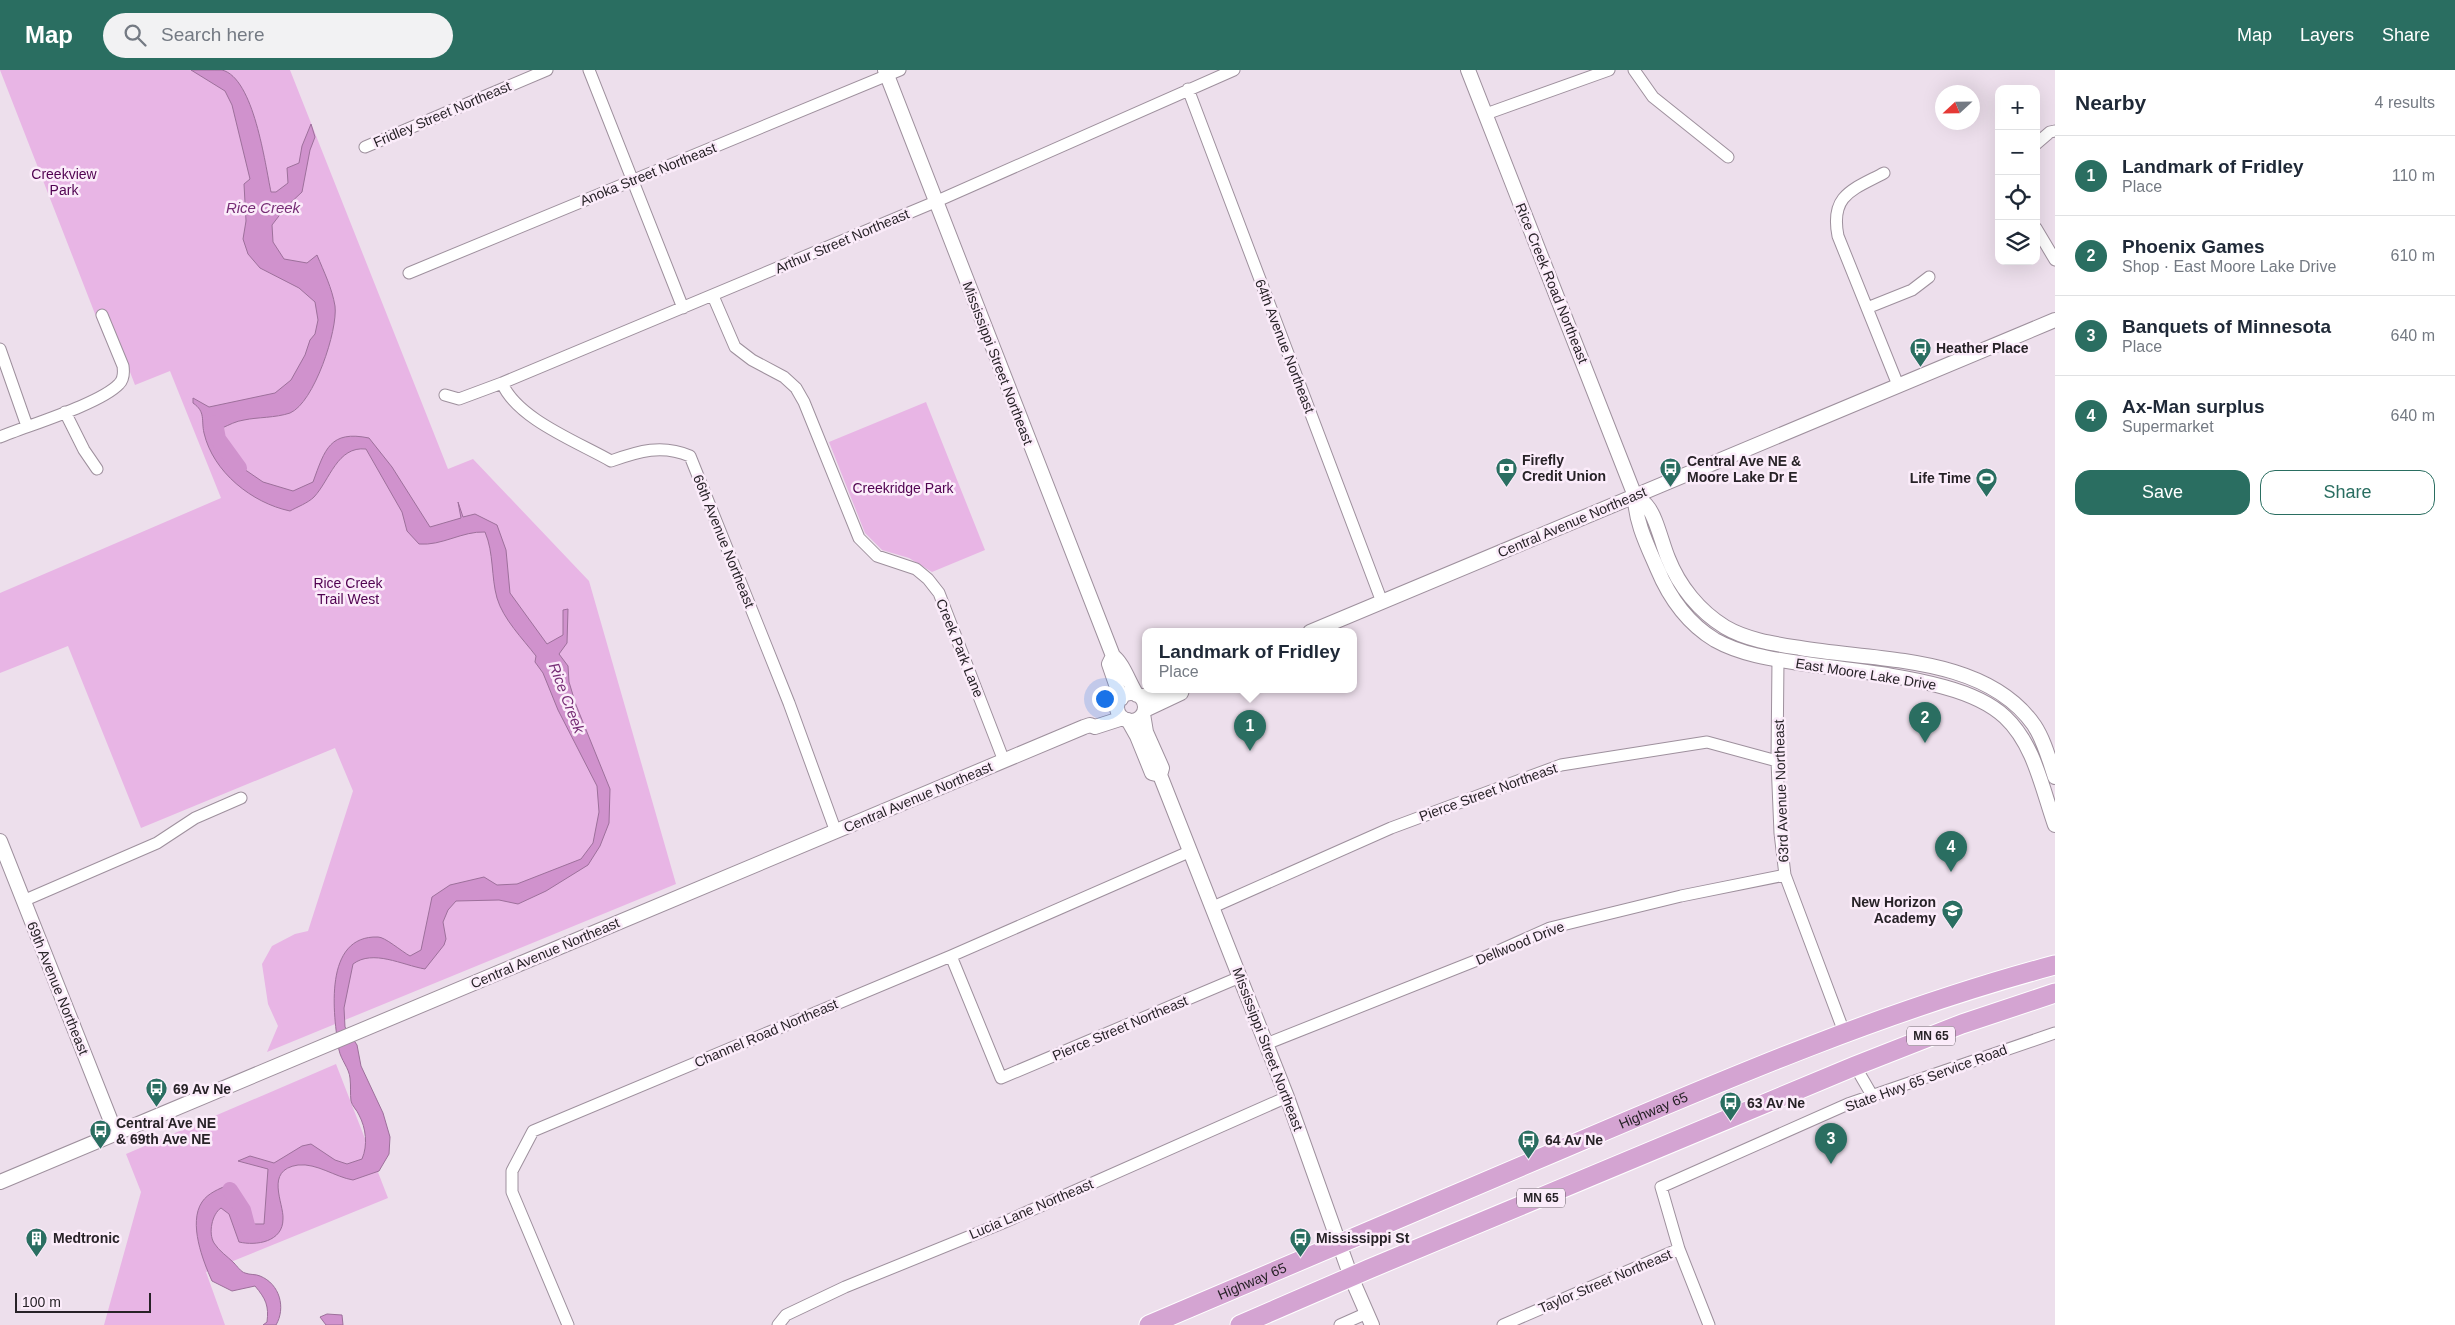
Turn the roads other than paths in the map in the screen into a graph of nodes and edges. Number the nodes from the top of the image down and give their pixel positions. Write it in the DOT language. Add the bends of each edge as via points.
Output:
graph roads {
  1 [pos="547,70"];
  2 [pos="588,70"];
  3 [pos="1234,70"];
  4 [pos="1468,70"];
  5 [pos="1609,70"];
  6 [pos="1634,70"];
  7 [pos="890,72"];
  8 [pos="1188,89"];
  9 [pos="1486,114"];
  10 [pos="2055,131"];
  11 [pos="2040,141"];
  12 [pos="365,147"];
  13 [pos="1728,157"];
  14 [pos="1884,173"];
  15 [pos="632,181"];
  16 [pos="935,202"];
  17 [pos="2040,235"];
  18 [pos="2055,260"];
  19 [pos="409,273"];
  20 [pos="1929,276"];
  21 [pos="713,296"];
  22 [pos="683,308"];
  23 [pos="1867,308"];
  24 [pos="102,315"];
  25 [pos="2055,320"];
  26 [pos="0,349"];
  27 [pos="502,383"];
  28 [pos="1898,385"];
  29 [pos="445,395"];
  30 [pos="65,412"];
  31 [pos="27,426"];
  32 [pos="0,437"];
  33 [pos="98,469"];
  34 [pos="1635,496"];
  35 [pos="1382,602"];
  36 [pos="1320,628"];
  37 [pos="1782,645"];
  38 [pos="1113,656"];
  39 [pos="1778,660"];
  40 [pos="1158,693"];
  41 [pos="1181,693"];
  42 [pos="1120,700"];
  43 [pos="1142,704"];
  44 [pos="1126,719"];
  45 [pos="1090,725"];
  46 [pos="1004,761"];
  47 [pos="1778,761"];
  48 [pos="1160,775"];
  49 [pos="2055,777"];
  50 [pos="241,798"];
  51 [pos="2055,825"];
  52 [pos="836,832"];
  53 [pos="0,841"];
  54 [pos="1191,851"];
  55 [pos="1784,875"];
  56 [pos="23,901"];
  57 [pos="1213,907"];
  58 [pos="951,956"];
  59 [pos="2055,965"];
  60 [pos="1240,977"];
  61 [pos="2055,994"];
  62 [pos="1844,1032"];
  63 [pos="2055,1033"];
  64 [pos="1266,1044"];
  65 [pos="1855,1066"];
  66 [pos="1287,1097"];
  67 [pos="1872,1097"];
  68 [pos="116,1134"];
  69 [pos="0,1182"];
  70 [pos="1340,1243"];
  71 [pos="1679,1249"];
  72 [pos="1351,1277"];
  73 [pos="1370,1319"];
  74 [pos="568,1325"];
  75 [pos="778,1325"];
  76 [pos="1149,1325"];
  77 [pos="1240,1325"];
  78 [pos="1340,1325"];
  79 [pos="1503,1325"];
  80 [pos="1709,1325"];
  1 -- 12 [label="street, Fridley Street Northeast"];
  2 -- 15 [label="street"];
  3 -- 8 [label="street, Arthur Street Northeast"];
  4 -- 9 [label="street, Rice Creek Road Northeast"];
  5 -- 9 [label="street"];
  6 -- 13 [label="street" via="1653,97"];
  7 -- 15 [label="street, Anoka Street Northeast"];
  7 -- 16 [label="street, Mississippi Street Northeast"];
  8 -- 16 [label="street, Arthur Street Northeast"];
  8 -- 35 [label="street, 64th Avenue Northeast"];
  9 -- 34 [label="street, Rice Creek Road Northeast"];
  10 -- 11 [label="street"];
  14 -- 23 [label="street" via="1848,194 1839,203 1835,218 1838,236"];
  15 -- 19 [label="street, Anoka Street Northeast"];
  15 -- 22 [label="street"];
  16 -- 21 [label="street, Arthur Street Northeast"];
  16 -- 38 [label="street, Mississippi Street Northeast"];
  17 -- 18 [label="street"];
  20 -- 23 [label="street" via="1912,290"];
  21 -- 22 [label="street, Arthur Street Northeast"];
  21 -- 46 [label="street, Creek Park Lane" via="735,347 796,388 859,538 877,556 916,569 939,594"];
  22 -- 27 [label="street, Arthur Street Northeast"];
  23 -- 28 [label="street"];
  24 -- 30 [label="street" via="124,374 110,391"];
  25 -- 28 [label="street, Central Avenue Northeast"];
  26 -- 31 [label="street"];
  27 -- 29 [label="street, Arthur Street Northeast" via="459,400"];
  27 -- 52 [label="street, 66th Avenue Northeast" via="506,393 524,411 611,461 636,452 673,448 690,456"];
  28 -- 34 [label="street, Central Avenue Northeast"];
  30 -- 31 [label="street"];
  30 -- 33 [label="street" via="84,450"];
  31 -- 32 [label="street"];
  34 -- 35 [label="street, Central Avenue Northeast"];
  34 -- 37 [label="street, Rice Creek Road Northeast" via="1648,506 1679,581 1705,613 1736,633"];
  34 -- 39 [label="street, Rice Creek Road Northeast" via="1635,512 1664,584 1686,616 1716,640"];
  35 -- 36 [label="street, Central Avenue Northeast"];
  37 -- 49 [label="street, East Moore Lake Drive" via="1915,664 1985,682 2009,698 2033,724 2041,736"];
  38 -- 42 [label="street, Mississippi Street Northeast" via="1109,664"];
  38 -- 43 [label="street, Mississippi Street Northeast" via="1120,661 1127,681"];
  39 -- 47 [label="street, 63rd Avenue Northeast"];
  39 -- 51 [label="street, East Moore Lake Drive" via="1927,681 1962,691 1991,706 2017,730 2029,749"];
  40 -- 43 [label="street"];
  41 -- 43 [label="street"];
  42 -- 43 [label="street" via="1128,694"];
  42 -- 44 [label="street" via="1118,711"];
  42 -- 45 [label="street, Central Avenue Northeast" via="1092,720"];
  43 -- 44 [label="street" via="1137,720"];
  43 -- 48 [label="street, Mississippi Street Northeast" via="1146,732 1162,768"];
  44 -- 45 [label="street, Central Avenue Northeast" via="1095,727"];
  44 -- 48 [label="street, Mississippi Street Northeast" via="1137,736 1152,773"];
  45 -- 46 [label="street, Central Avenue Northeast"];
  46 -- 52 [label="street, Central Avenue Northeast"];
  47 -- 55 [label="street, 63rd Avenue Northeast"];
  47 -- 57 [label="street, Pierce Street Northeast" via="1707,742 1561,765 1391,828"];
  48 -- 54 [label="street, Mississippi Street Northeast"];
  50 -- 56 [label="street" via="195,818 157,843"];
  52 -- 68 [label="street, Central Avenue Northeast"];
  53 -- 56 [label="street, 69th Avenue Northeast"];
  54 -- 57 [label="street, Mississippi Street Northeast"];
  54 -- 58 [label="street, Channel Road Northeast"];
  55 -- 62 [label="street, 63rd Avenue Northeast"];
  55 -- 64 [label="street, Dellwood Drive" via="1550,928 1486,957"];
  56 -- 68 [label="street, 69th Avenue Northeast"];
  57 -- 60 [label="street, Mississippi Street Northeast"];
  58 -- 60 [label="street, Pierce Street Northeast" via="1001,1078"];
  58 -- 74 [label="street, Channel Road Northeast" via="533,1131 512,1172 512,1192"];
  59 -- 62 [label="highway, Highway 65 / MN 65"];
  60 -- 64 [label="street, Mississippi Street Northeast"];
  61 -- 65 [label="highway, MN 65" via="1962,1024"];
  62 -- 70 [label="highway, Highway 65 / MN 65"];
  63 -- 67 [label="street, State Hwy 65 Service Road"];
  64 -- 66 [label="street, Mississippi Street Northeast"];
  65 -- 67 [label="street"];
  65 -- 72 [label="highway, MN 65"];
  66 -- 70 [label="street, Mississippi Street Northeast"];
  66 -- 75 [label="street, Lucia Lane Northeast" via="1000,1224 845,1287 786,1315"];
  67 -- 71 [label="street, State Hwy 65 Service Road" via="1848,1104 1660,1187"];
  68 -- 69 [label="street, Central Avenue Northeast"];
  70 -- 72 [label="street, Mississippi Street Northeast"];
  70 -- 76 [label="highway, Highway 65 / MN 65"];
  71 -- 79 [label="street, Taylor Street Northeast"];
  71 -- 80 [label="street"];
  72 -- 73 [label="street, Mississippi Street Northeast"];
  72 -- 77 [label="highway, MN 65"];
  73 -- 78 [label="street"];
}
